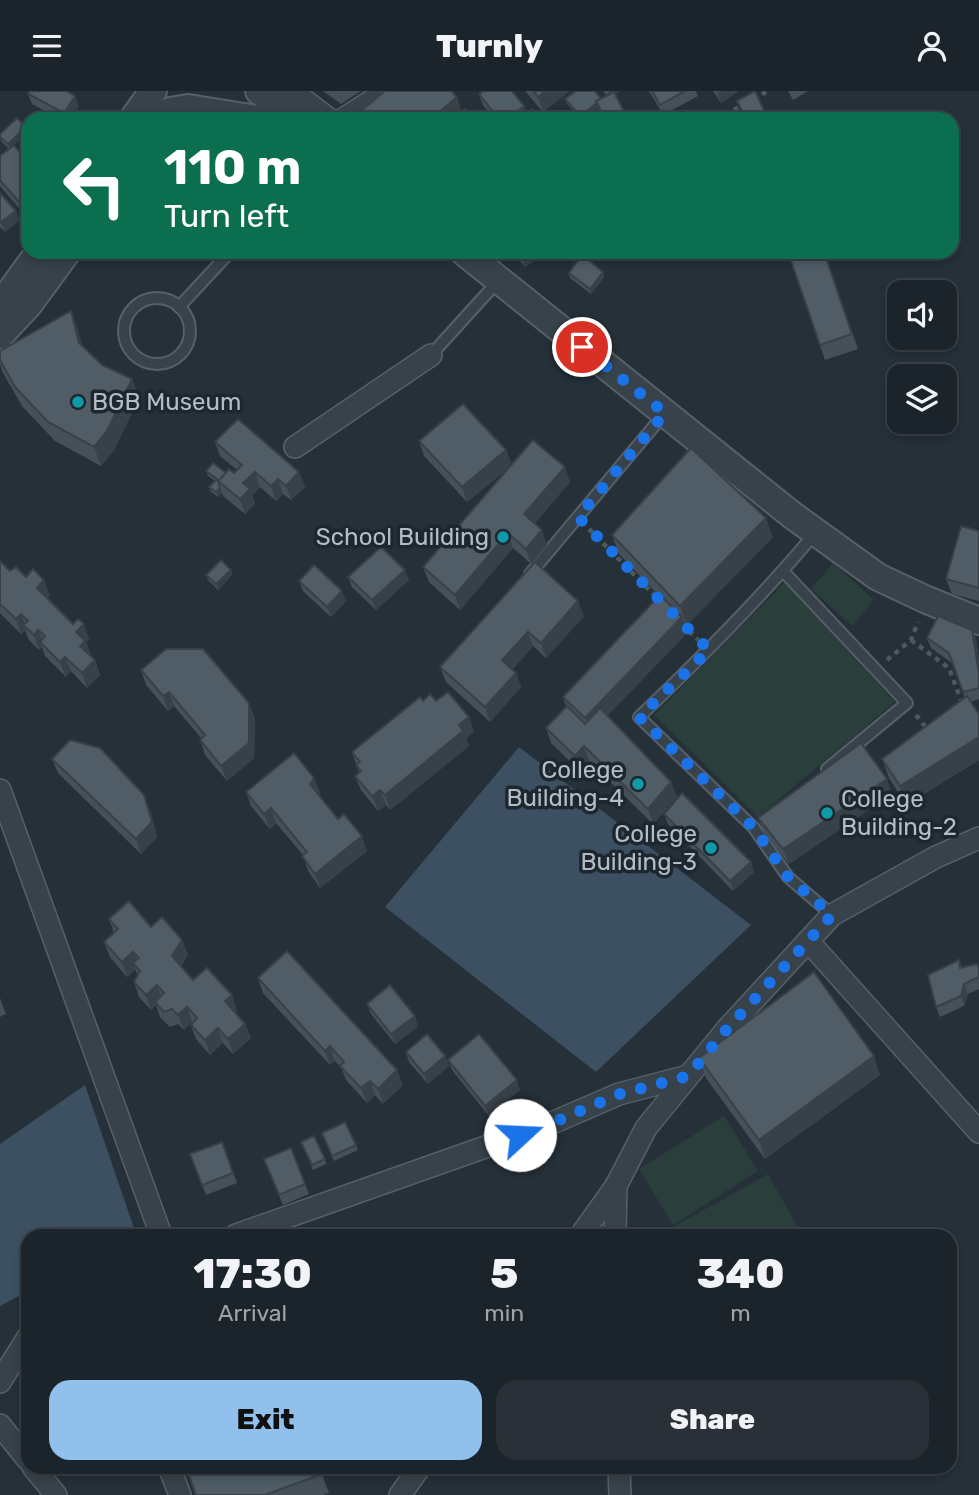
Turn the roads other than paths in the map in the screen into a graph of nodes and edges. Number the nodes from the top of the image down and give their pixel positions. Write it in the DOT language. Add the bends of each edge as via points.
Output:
graph roads {
  1 [pos="153,91"];
  2 [pos="259,91"];
  3 [pos="292,91"];
  4 [pos="387,91"];
  5 [pos="138,112"];
  6 [pos="169,112"];
  7 [pos="213,112"];
  8 [pos="288,112"];
  9 [pos="319,112"];
  10 [pos="354,112"];
  11 [pos="35,259"];
  12 [pos="62,259"];
  13 [pos="224,259"];
  14 [pos="472,259"];
  15 [pos="499,281"];
  16 [pos="179,307"];
  17 [pos="5,315"];
  18 [pos="431,355"];
  19 [pos="665,413"];
  20 [pos="295,447"];
  21 [pos="816,532"];
  22 [pos="783,571"];
  23 [pos="519,587"];
  24 [pos="979,621"];
  25 [pos="815,778"];
  26 [pos="0,790"];
  27 [pos="764,820"];
  28 [pos="754,828"];
  29 [pos="979,838"];
  30 [pos="832,915"];
  31 [pos="808,941"];
  32 [pos="688,1076"];
  33 [pos="979,1132"];
  34 [pos="615,1186"];
  35 [pos="159,1229"];
  36 [pos="253,1229"];
  37 [pos="585,1229"];
  38 [pos="615,1229"];
  39 [pos="21,1348"];
  40 [pos="0,1381"];
  41 [pos="0,1425"];
  42 [pos="21,1451"];
  43 [pos="39,1474"];
  44 [pos="172,1474"];
  45 [pos="415,1474"];
  46 [pos="619,1474"];
  47 [pos="56,1495"];
  48 [pos="180,1495"];
  49 [pos="400,1495"];
  50 [pos="620,1495"];
  1 -- 5 [label="street"];
  2 -- 8 [label="street"];
  3 -- 9 [label="street"];
  4 -- 10 [label="street"];
  6 -- 7 [label="street" via="188,108"];
  11 -- 17 [label="street"];
  12 -- 17 [label="street" via="29,304"];
  13 -- 16 [label="lane"];
  14 -- 15 [label="street"];
  15 -- 18 [label="lane"];
  15 -- 19 [label="street"];
  16 -- 16 [label="lane" via="159,298 137,304 125,322 126,344 132,353 150,363 180,354 189,325"];
  18 -- 20 [label="street"];
  19 -- 21 [label="street"];
  19 -- 23 [label="lane"];
  21 -- 22 [label="lane"];
  21 -- 24 [label="street" via="878,577"];
  22 -- 25 [label="lane" via="906,703"];
  22 -- 28 [label="lane" via="639,717"];
  26 -- 35 [label="street"];
  27 -- 28 [label="lane"];
  28 -- 30 [label="lane" via="788,877"];
  29 -- 30 [label="street"];
  30 -- 31 [label="street"];
  31 -- 32 [label="street"];
  31 -- 33 [label="street"];
  32 -- 34 [label="street" via="646,1128"];
  32 -- 36 [label="street" via="620,1094 545,1126"];
  34 -- 37 [label="street"];
  34 -- 38 [label="street"];
  39 -- 40 [label="street"];
  41 -- 42 [label="street"];
  43 -- 47 [label="street"];
  44 -- 48 [label="street"];
  45 -- 49 [label="street"];
  46 -- 50 [label="street"];
}
